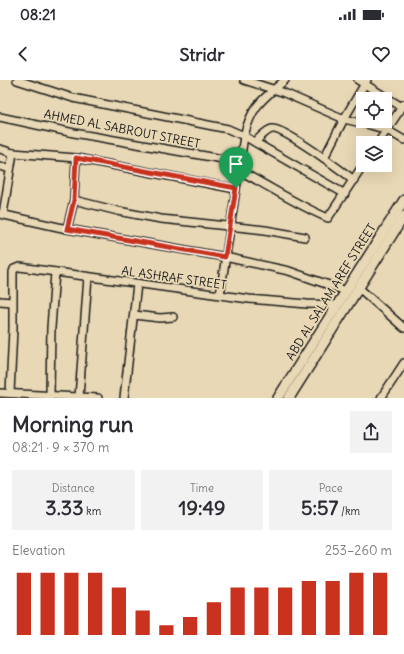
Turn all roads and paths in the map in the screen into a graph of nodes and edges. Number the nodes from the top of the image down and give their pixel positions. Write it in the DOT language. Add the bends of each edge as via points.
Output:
graph roads {
  1 [pos="17,80"];
  2 [pos="244,80"];
  3 [pos="285,80"];
  4 [pos="358,80"];
  5 [pos="254,81"];
  6 [pos="366,82"];
  7 [pos="274,90"];
  8 [pos="403,105"];
  9 [pos="0,117"];
  10 [pos="344,120"];
  11 [pos="387,130"];
  12 [pos="244,136"];
  13 [pos="383,136"];
  14 [pos="404,140"];
  15 [pos="255,142"];
  16 [pos="0,148"];
  17 [pos="13,153"];
  18 [pos="76,158"];
  19 [pos="324,158"];
  20 [pos="240,162"];
  21 [pos="0,166"];
  22 [pos="10,169"];
  23 [pos="238,170"];
  24 [pos="359,172"];
  25 [pos="354,180"];
  26 [pos="236,188"];
  27 [pos="345,194"];
  28 [pos="74,200"];
  29 [pos="404,200"];
  30 [pos="1,214"];
  31 [pos="404,216"];
  32 [pos="230,226"];
  33 [pos="67,229"];
  34 [pos="305,238"];
  35 [pos="225,257"];
  36 [pos="55,272"];
  37 [pos="88,277"];
  38 [pos="137,284"];
  39 [pos="358,288"];
  40 [pos="346,291"];
  41 [pos="220,295"];
  42 [pos="0,301"];
  43 [pos="12,302"];
  44 [pos="337,305"];
  45 [pos="134,315"];
  46 [pos="173,318"];
  47 [pos="404,328"];
  48 [pos="404,362"];
  49 [pos="0,393"];
  50 [pos="10,393"];
  51 [pos="50,395"];
  52 [pos="79,397"];
  53 [pos="383,397"];
  54 [pos="98,398"];
  55 [pos="124,398"];
  56 [pos="278,398"];
  57 [pos="288,398"];
  1 -- 12 [label="street" via="73,98 218,126"];
  2 -- 5 [label="street"];
  3 -- 7 [label="street"];
  4 -- 6 [label="street"];
  5 -- 7 [label="street"];
  6 -- 8 [label="street"];
  6 -- 10 [label="street"];
  7 -- 10 [label="street"];
  7 -- 12 [label="street" via="255,108 248,120"];
  8 -- 11 [label="street"];
  9 -- 20 [label="street, AHMED AL SABROUT STREET" via="74,133"];
  10 -- 11 [label="street"];
  10 -- 19 [label="street"];
  11 -- 13 [label="street"];
  11 -- 14 [label="street"];
  12 -- 15 [label="street"];
  12 -- 20 [label="street"];
  15 -- 19 [label="street" via="268,130 278,129"];
  15 -- 27 [label="street"];
  16 -- 17 [label="street"];
  17 -- 18 [label="street"];
  17 -- 22 [label="street"];
  18 -- 26 [label="street"];
  18 -- 28 [label="street"];
  19 -- 25 [label="street"];
  20 -- 23 [label="street"];
  21 -- 22 [label="street"];
  22 -- 30 [label="street"];
  23 -- 26 [label="street"];
  23 -- 27 [label="street" via="328,218"];
  24 -- 25 [label="street"];
  25 -- 27 [label="street"];
  26 -- 32 [label="street"];
  28 -- 32 [label="street" via="161,219"];
  28 -- 33 [label="street"];
  29 -- 40 [label="street, ABD AL SALAM AREF STREET"];
  30 -- 33 [label="street"];
  31 -- 39 [label="street, ABD AL SALAM AREF STREET"];
  32 -- 34 [label="street"];
  32 -- 35 [label="street"];
  33 -- 35 [label="street"];
  35 -- 40 [label="street" via="289,271"];
  35 -- 41 [label="street"];
  36 -- 37 [label="street, AL ASHRAF STREET"];
  36 -- 43 [label="street, AL ASHRAF STREET" via="20,266 14,269"];
  36 -- 51 [label="street"];
  37 -- 38 [label="street, AL ASHRAF STREET"];
  37 -- 52 [label="street"];
  38 -- 41 [label="street, AL ASHRAF STREET"];
  38 -- 45 [label="street"];
  39 -- 47 [label="street"];
  39 -- 57 [label="street, ABD AL SALAM AREF STREET"];
  40 -- 44 [label="street, ABD AL SALAM AREF STREET"];
  41 -- 44 [label="street, AL ASHRAF STREET" via="278,302"];
  42 -- 43 [label="street"];
  43 -- 50 [label="street"];
  44 -- 56 [label="street, ABD AL SALAM AREF STREET"];
  45 -- 46 [label="street"];
  45 -- 55 [label="street"];
  48 -- 53 [label="street"];
  49 -- 50 [label="street"];
  50 -- 51 [label="street"];
  51 -- 52 [label="street"];
  52 -- 54 [label="street"];
}
